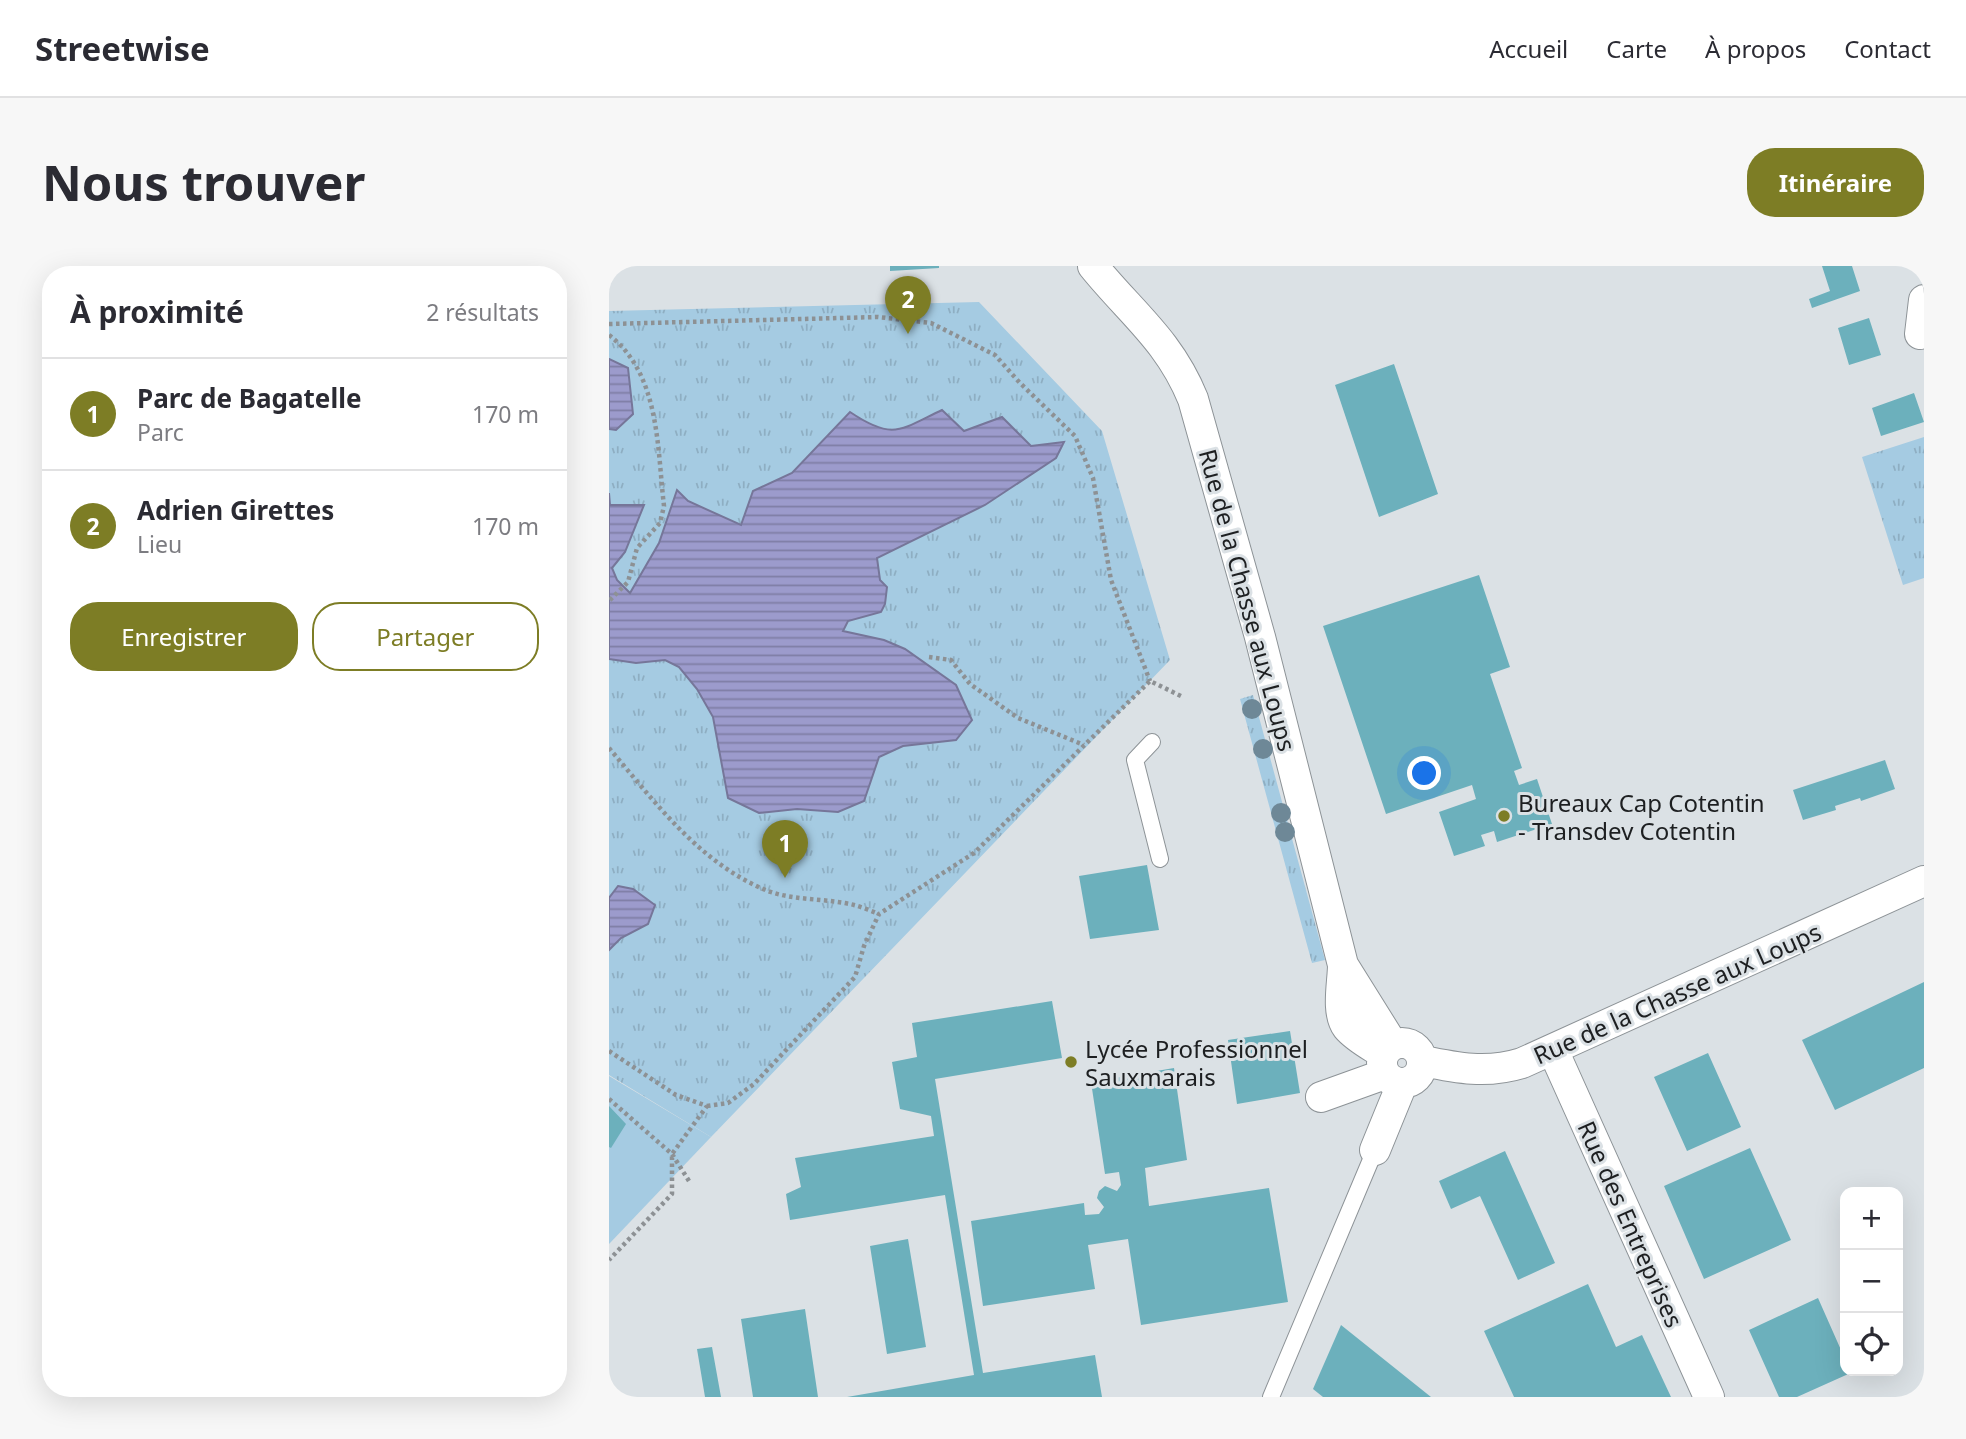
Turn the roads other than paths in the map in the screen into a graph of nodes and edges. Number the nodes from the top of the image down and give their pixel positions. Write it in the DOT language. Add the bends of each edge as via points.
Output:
graph roads {
  1 [pos="1093,266"];
  2 [pos="1924,300"];
  3 [pos="1920,334"];
  4 [pos="1152,742"];
  5 [pos="1160,859"];
  6 [pos="1924,881"];
  7 [pos="1553,1050"];
  8 [pos="1391,1064"];
  9 [pos="1321,1097"];
  10 [pos="1375,1150"];
  11 [pos="1271,1397"];
  12 [pos="1709,1397"];
  1 -- 8 [label="street, Rue de la Chasse aux Loups" via="1160,340 1182,371 1193,399 1260,637 1343,965 1342,1017 1346,1027"];
  2 -- 3 [label="street"];
  4 -- 5 [label="lane" via="1135,760"];
  6 -- 7 [label="street, Rue de la Chasse aux Loups"];
  7 -- 8 [label="street, Rue de la Chasse aux Loups" via="1489,1070 1423,1061 1415,1079"];
  7 -- 12 [label="street, Rue des Entreprises"];
  8 -- 9 [label="street"];
  8 -- 10 [label="street"];
  10 -- 11 [label="lane"];
}
